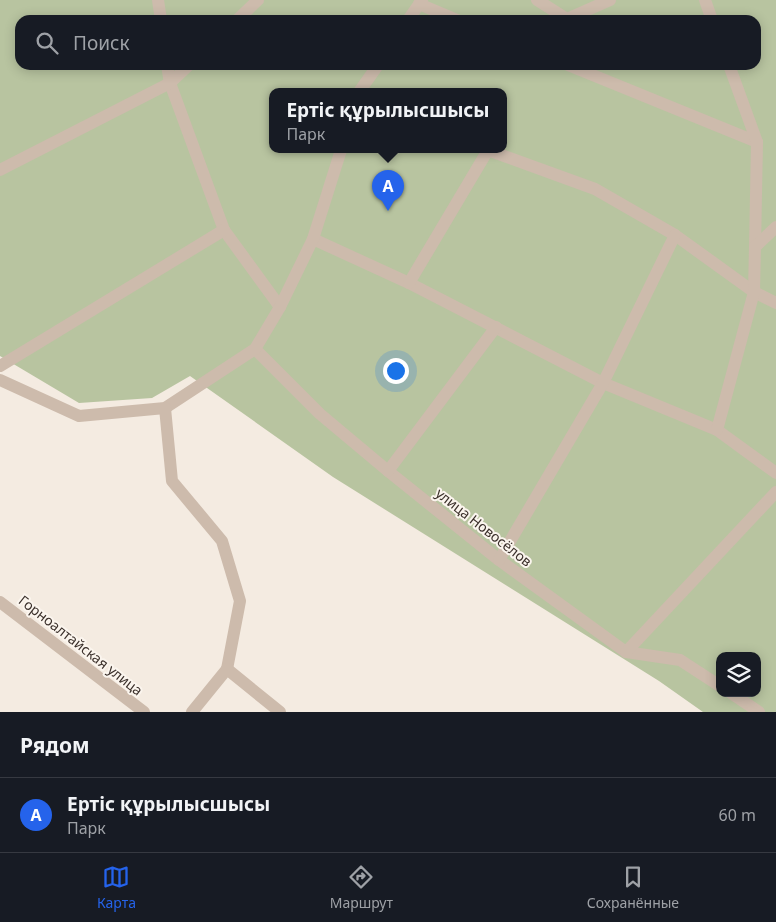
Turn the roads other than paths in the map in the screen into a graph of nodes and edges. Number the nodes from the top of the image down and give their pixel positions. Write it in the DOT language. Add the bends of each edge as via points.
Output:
graph roads {
  1 [pos="158,0"];
  2 [pos="258,0"];
  3 [pos="537,0"];
  4 [pos="610,0"];
  5 [pos="705,0"];
  6 [pos="421,2"];
  7 [pos="160,15"];
  8 [pos="242,15"];
  9 [pos="412,15"];
  10 [pos="448,15"];
  11 [pos="561,15"];
  12 [pos="576,15"];
  13 [pos="710,15"];
  14 [pos="168,70"];
  15 [pos="184,70"];
  16 [pos="374,70"];
  17 [pos="580,70"];
  18 [pos="730,70"];
  19 [pos="170,83"];
  20 [pos="362,88"];
  21 [pos="757,142"];
  22 [pos="340,153"];
  23 [pos="486,153"];
  24 [pos="496,153"];
  25 [pos="0,170"];
  26 [pos="776,228"];
  27 [pos="224,230"];
  28 [pos="675,235"];
  29 [pos="313,239"];
  30 [pos="755,247"];
  31 [pos="409,283"];
  32 [pos="754,292"];
  33 [pos="776,303"];
  34 [pos="280,307"];
  35 [pos="496,328"];
  36 [pos="254,350"];
  37 [pos="0,366"];
  38 [pos="0,380"];
  39 [pos="603,383"];
  40 [pos="165,408"];
  41 [pos="717,430"];
  42 [pos="388,470"];
  43 [pos="776,473"];
  44 [pos="776,492"];
  45 [pos="499,560"];
  46 [pos="0,602"];
  47 [pos="626,652"];
  48 [pos="226,669"];
  49 [pos="716,683"];
  50 [pos="737,697"];
  51 [pos="144,712"];
  52 [pos="192,712"];
  53 [pos="280,712"];
  54 [pos="760,712"];
  1 -- 7 [label="street"];
  2 -- 8 [label="street"];
  3 -- 11 [label="street"];
  4 -- 12 [label="street"];
  5 -- 13 [label="street"];
  6 -- 9 [label="street"];
  6 -- 10 [label="street"];
  14 -- 19 [label="street"];
  15 -- 19 [label="street"];
  16 -- 20 [label="street"];
  17 -- 21 [label="street"];
  18 -- 21 [label="street"];
  19 -- 25 [label="street"];
  19 -- 27 [label="street"];
  21 -- 30 [label="street"];
  22 -- 29 [label="street"];
  23 -- 31 [label="street"];
  24 -- 28 [label="street" via="595,188"];
  26 -- 30 [label="street"];
  27 -- 34 [label="street"];
  27 -- 37 [label="street"];
  28 -- 32 [label="street"];
  28 -- 39 [label="street"];
  29 -- 31 [label="street"];
  29 -- 34 [label="street"];
  30 -- 32 [label="street"];
  31 -- 35 [label="street"];
  32 -- 33 [label="street"];
  32 -- 41 [label="street"];
  34 -- 36 [label="street"];
  35 -- 39 [label="street"];
  35 -- 42 [label="street"];
  36 -- 40 [label="street"];
  36 -- 42 [label="street, улица Новосёлов" via="320,414"];
  38 -- 40 [label="street" via="78,416"];
  39 -- 41 [label="street"];
  39 -- 45 [label="street"];
  40 -- 48 [label="street" via="172,481 222,541 240,601"];
  41 -- 43 [label="street"];
  42 -- 45 [label="street, улица Новосёлов"];
  44 -- 47 [label="street"];
  45 -- 47 [label="street, улица Новосёлов"];
  46 -- 51 [label="street, Горноалтайская улица"];
  47 -- 49 [label="street, улица Новосёлов" via="680,660"];
  48 -- 52 [label="street"];
  48 -- 53 [label="street"];
  50 -- 54 [label="street"];
}
